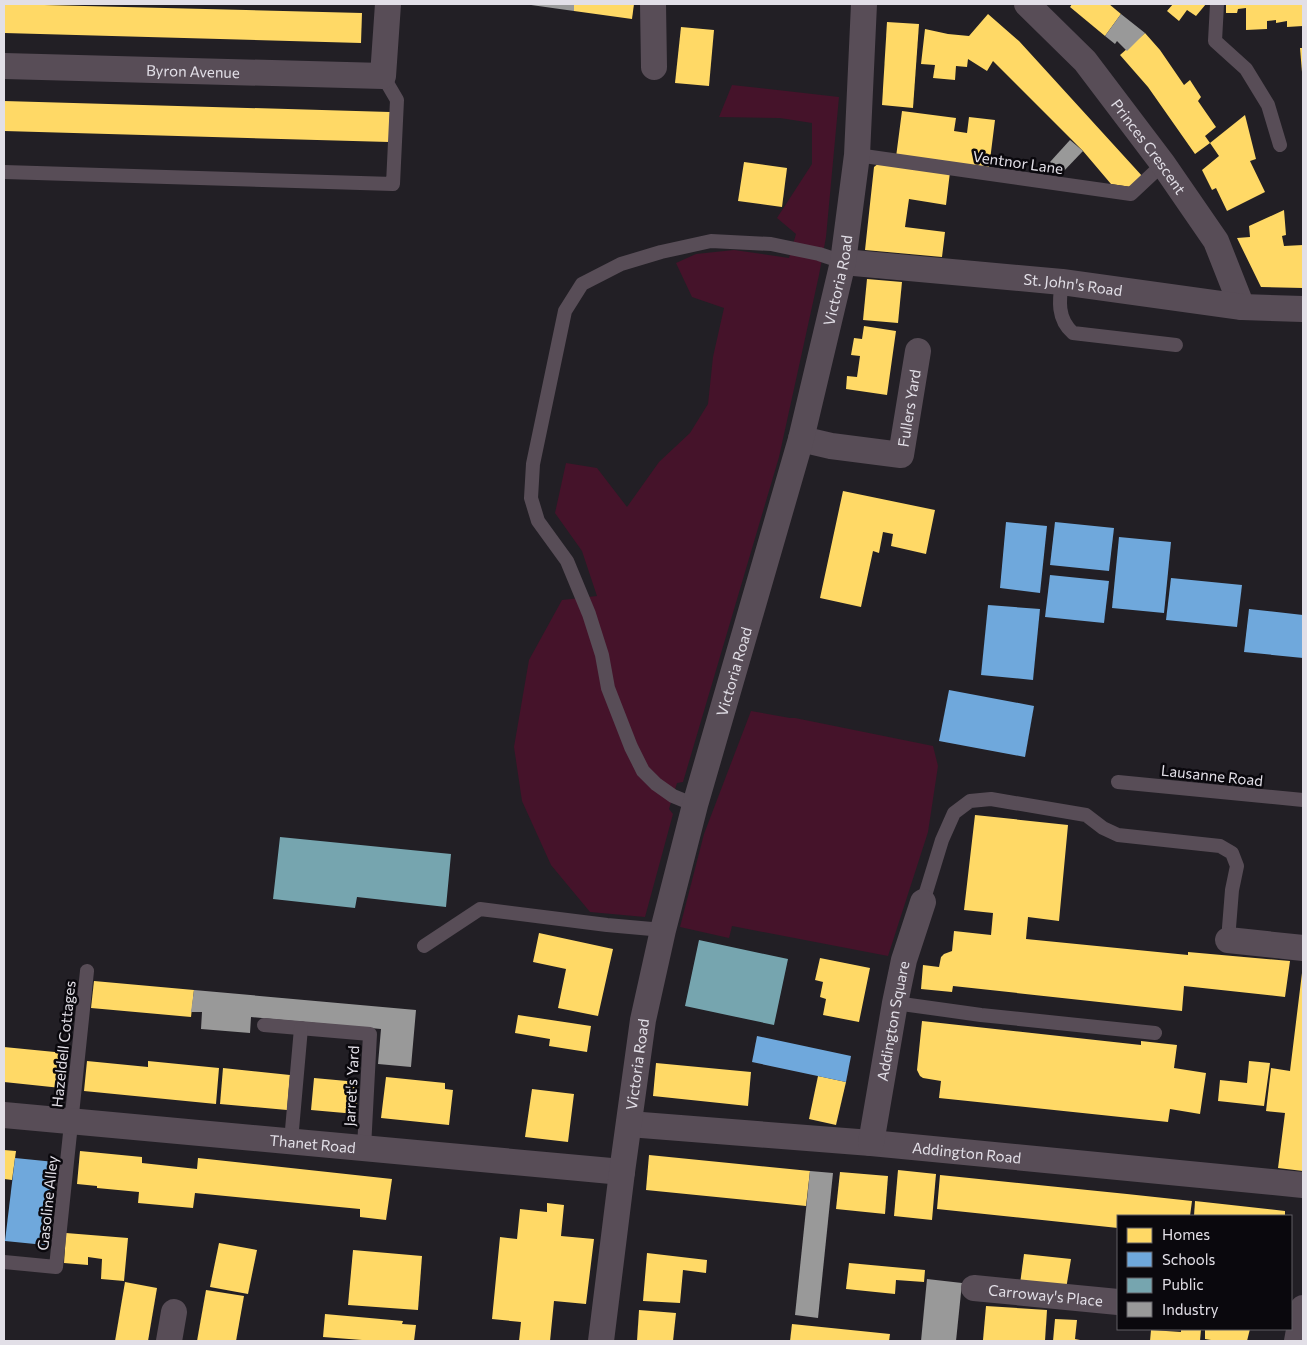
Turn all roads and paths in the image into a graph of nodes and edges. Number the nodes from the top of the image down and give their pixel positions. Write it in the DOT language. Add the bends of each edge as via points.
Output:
graph roads {
  1 [pos="388,4"];
  2 [pos="653,4"];
  3 [pos="864,4"];
  4 [pos="1027,4"];
  5 [pos="1217,4"];
  6 [pos="4,66"];
  7 [pos="654,67"];
  8 [pos="383,76"];
  9 [pos="1280,145"];
  10 [pos="857,155"];
  11 [pos="1163,164"];
  12 [pos="4,172"];
  13 [pos="843,262"];
  14 [pos="1062,282"];
  15 [pos="1242,307"];
  16 [pos="1303,309"];
  17 [pos="1176,345"];
  18 [pos="918,352"];
  19 [pos="801,439"];
  20 [pos="1118,782"];
  21 [pos="1303,800"];
  22 [pos="695,805"];
  23 [pos="922,902"];
  24 [pos="663,930"];
  25 [pos="1228,940"];
  26 [pos="424,946"];
  27 [pos="1303,948"];
  28 [pos="87,971"];
  29 [pos="895,1003"];
  30 [pos="264,1026"];
  31 [pos="302,1028"];
  32 [pos="1155,1033"];
  33 [pos="4,1115"];
  34 [pos="72,1121"];
  35 [pos="629,1124"];
  36 [pos="292,1141"];
  37 [pos="871,1144"];
  38 [pos="364,1148"];
  39 [pos="622,1172"];
  40 [pos="1303,1185"];
  41 [pos="4,1262"];
  42 [pos="974,1288"];
  43 [pos="1117,1302"];
  44 [pos="174,1312"];
  45 [pos="169,1341"];
  46 [pos="601,1341"];
  1 -- 8 [label="street"];
  2 -- 7 [label="street"];
  3 -- 10 [label="street, Victoria Road"];
  4 -- 11 [label="street, Princes Crescent" via="1085,62"];
  5 -- 9 [label="lane" via="1215,41 1246,69 1268,105"];
  6 -- 8 [label="street, Byron Avenue"];
  8 -- 12 [label="lane" via="397,100 393,184"];
  10 -- 11 [label="lane, Ventnor Lane" via="1131,194"];
  10 -- 13 [label="street, Victoria Road"];
  11 -- 15 [label="street, Princes Crescent" via="1216,241"];
  13 -- 14 [label="street, St. John's Road"];
  13 -- 19 [label="street, Victoria Road"];
  13 -- 22 [label="lane" via="771,244 711,241 621,264 582,284 565,311 533,464 530,498 538,521 566,561 589,614 608,688 643,771 673,796"];
  14 -- 15 [label="street, St. John's Road"];
  14 -- 17 [label="lane" via="1061,315 1073,333"];
  15 -- 16 [label="street, St. John's Road"];
  18 -- 19 [label="street, Fullers Yard" via="901,454"];
  19 -- 22 [label="street, Victoria Road"];
  20 -- 21 [label="lane, Lausanne Road"];
  22 -- 24 [label="street, Victoria Road"];
  23 -- 25 [label="lane" via="954,814 970,801 992,799 1086,815 1118,836 1220,846 1232,853 1237,866"];
  23 -- 29 [label="street, Addington Square"];
  24 -- 26 [label="lane" via="480,909"];
  24 -- 35 [label="street, Victoria Road" via="643,1020"];
  25 -- 27 [label="street"];
  28 -- 34 [label="lane, Hazeldell Cottages"];
  29 -- 32 [label="lane"];
  29 -- 37 [label="street, Addington Square"];
  30 -- 31 [label="lane, Jarret's Yard"];
  31 -- 36 [label="lane"];
  31 -- 38 [label="lane, Jarret's Yard" via="370,1034"];
  33 -- 34 [label="street, Thanet Road"];
  34 -- 36 [label="street, Thanet Road"];
  34 -- 41 [label="lane, Gasoline Alley" via="56,1267"];
  35 -- 37 [label="street, Addington Road"];
  35 -- 39 [label="street, Victoria Road"];
  36 -- 38 [label="street, Thanet Road"];
  37 -- 40 [label="street, Addington Road"];
  38 -- 39 [label="street, Thanet Road"];
  39 -- 46 [label="street, Victoria Road"];
  42 -- 43 [label="street, Carroway's Place"];
  44 -- 45 [label="street"];
}
